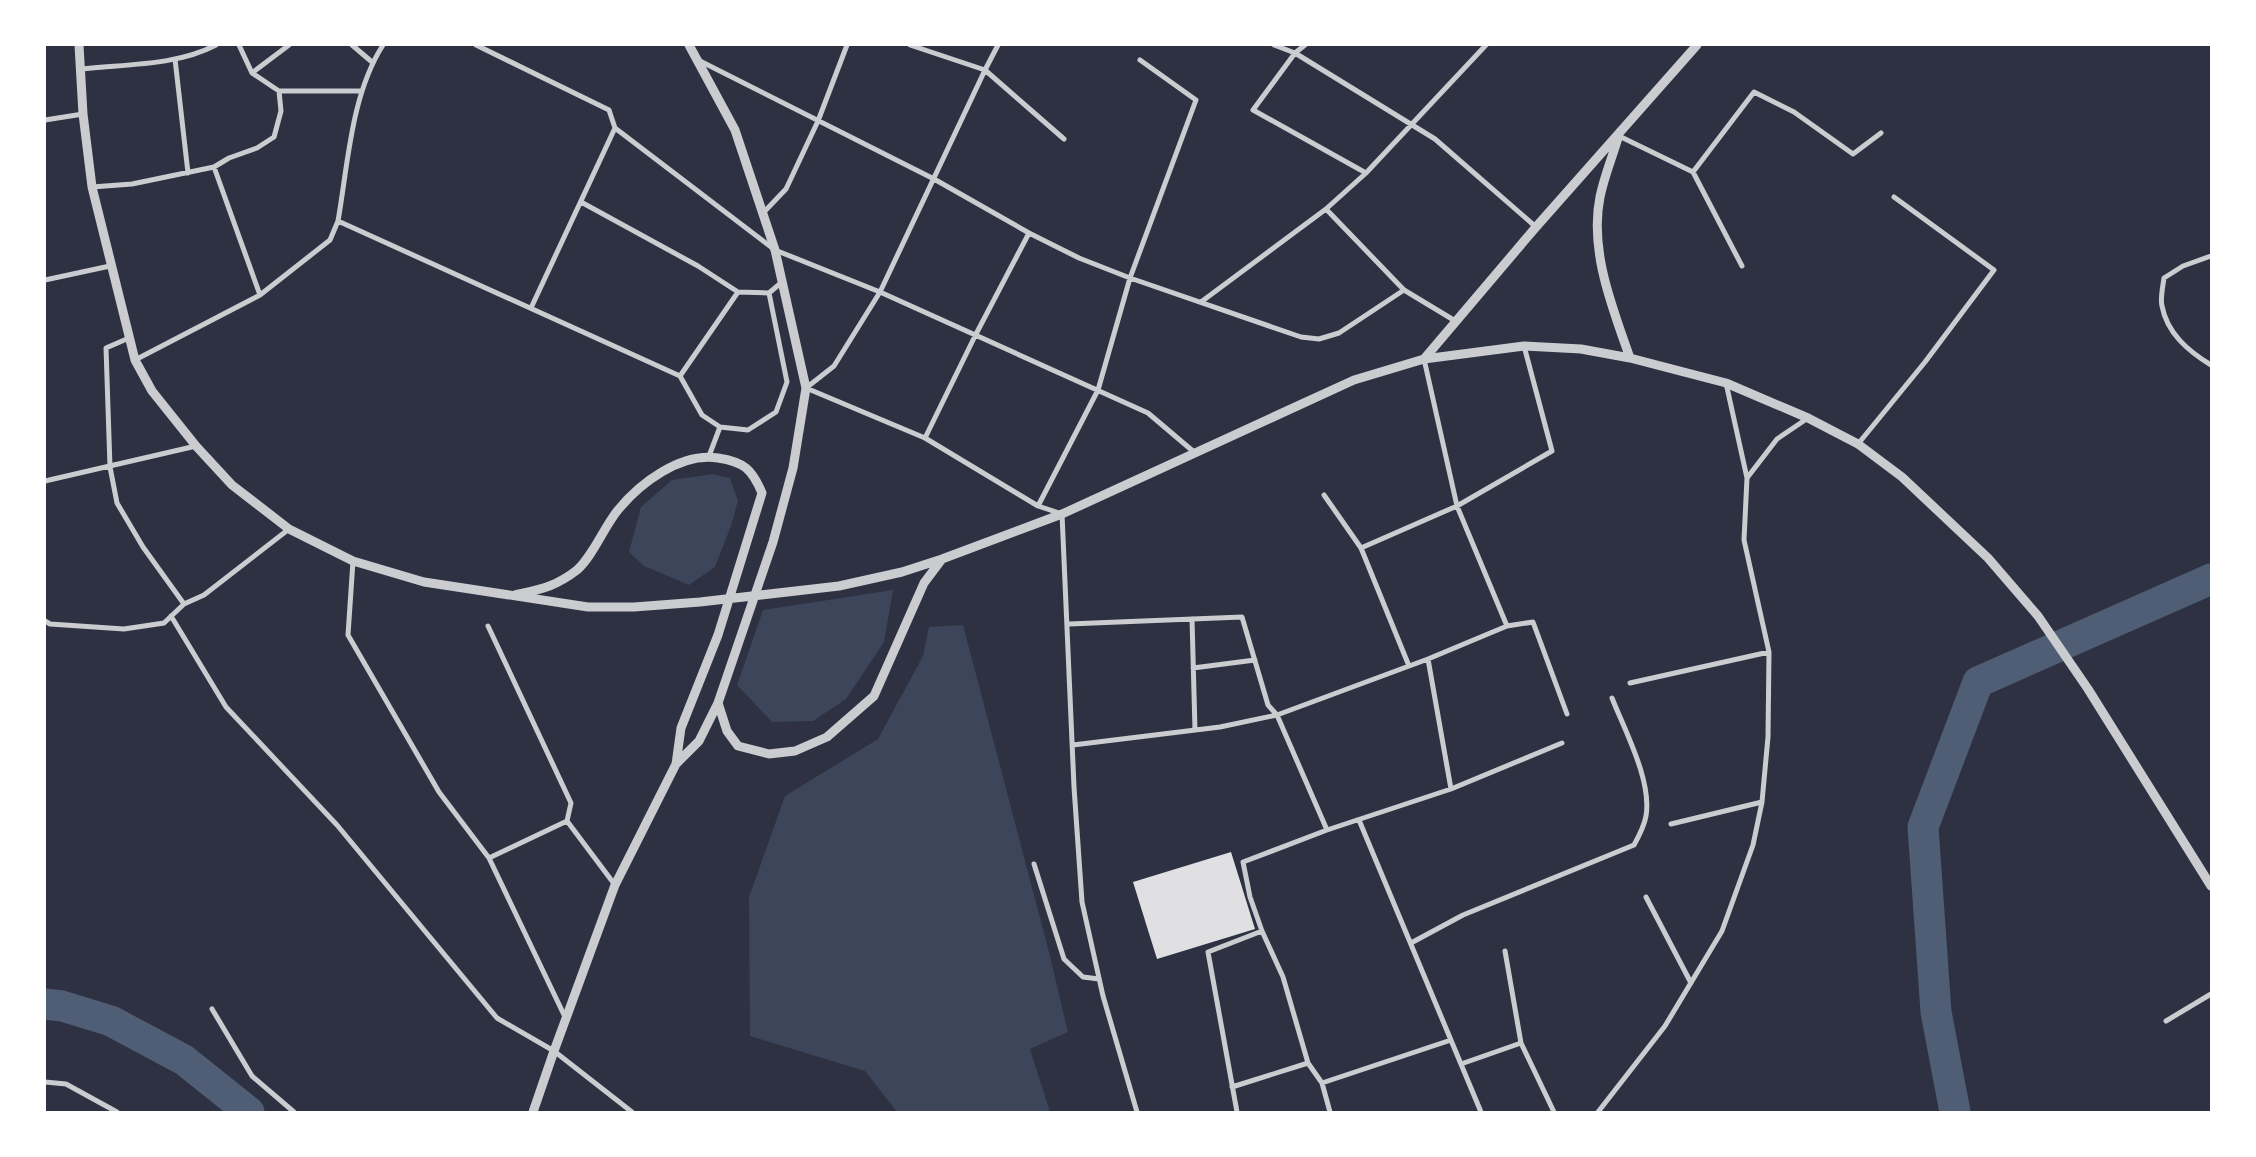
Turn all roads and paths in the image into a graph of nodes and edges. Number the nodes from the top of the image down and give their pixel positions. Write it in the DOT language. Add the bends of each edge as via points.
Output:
graph roads {
  1 [pos="79,45"];
  2 [pos="216,45"];
  3 [pos="239,45"];
  4 [pos="289,45"];
  5 [pos="352,45"];
  6 [pos="383,45"];
  7 [pos="476,45"];
  8 [pos="689,45"];
  9 [pos="847,45"];
  10 [pos="910,45"];
  11 [pos="998,45"];
  12 [pos="1274,45"];
  13 [pos="1305,45"];
  14 [pos="1486,45"];
  15 [pos="1697,45"];
  16 [pos="1295,53"];
  17 [pos="175,59"];
  18 [pos="697,59"];
  19 [pos="1140,60"];
  20 [pos="372,62"];
  21 [pos="81,69"];
  22 [pos="985,70"];
  23 [pos="252,73"];
  24 [pos="279,91"];
  25 [pos="361,91"];
  26 [pos="83,114"];
  27 [pos="45,120"];
  28 [pos="818,121"];
  29 [pos="1410,124"];
  30 [pos="615,128"];
  31 [pos="1880,133"];
  32 [pos="1619,136"];
  33 [pos="1064,139"];
  34 [pos="214,166"];
  35 [pos="1366,172"];
  36 [pos="1693,172"];
  37 [pos="188,173"];
  38 [pos="934,179"];
  39 [pos="92,187"];
  40 [pos="1894,197"];
  41 [pos="582,202"];
  42 [pos="1326,209"];
  43 [pos="762,213"];
  44 [pos="338,221"];
  45 [pos="1536,227"];
  46 [pos="1029,233"];
  47 [pos="775,250"];
  48 [pos="2211,256"];
  49 [pos="110,266"];
  50 [pos="1742,266"];
  51 [pos="1130,278"];
  52 [pos="45,280"];
  53 [pos="782,281"];
  54 [pos="1404,290"];
  55 [pos="738,292"];
  56 [pos="880,292"];
  57 [pos="769,293"];
  58 [pos="260,295"];
  59 [pos="1201,302"];
  60 [pos="531,308"];
  61 [pos="1457,322"];
  62 [pos="974,336"];
  63 [pos="129,338"];
  64 [pos="1524,346"];
  65 [pos="1630,358"];
  66 [pos="1424,359"];
  67 [pos="134,360"];
  68 [pos="2211,365"];
  69 [pos="680,376"];
  70 [pos="1726,384"];
  71 [pos="806,388"];
  72 [pos="1098,390"];
  73 [pos="1808,418"];
  74 [pos="720,427"];
  75 [pos="925,438"];
  76 [pos="1858,444"];
  77 [pos="196,446"];
  78 [pos="1194,452"];
  79 [pos="709,456"];
  80 [pos="110,467"];
  81 [pos="1747,478"];
  82 [pos="45,481"];
  83 [pos="1324,494"];
  84 [pos="1038,506"];
  85 [pos="1457,506"];
  86 [pos="1062,514"];
  87 [pos="289,529"];
  88 [pos="1361,548"];
  89 [pos="942,559"];
  90 [pos="353,561"];
  91 [pos="507,596"];
  92 [pos="184,604"];
  93 [pos="171,616"];
  94 [pos="1192,619"];
  95 [pos="45,621"];
  96 [pos="1068,624"];
  97 [pos="488,626"];
  98 [pos="1507,626"];
  99 [pos="1769,652"];
  100 [pos="1428,659"];
  101 [pos="1255,660"];
  102 [pos="1409,666"];
  103 [pos="1193,668"];
  104 [pos="1630,683"];
  105 [pos="1612,698"];
  106 [pos="718,703"];
  107 [pos="1567,714"];
  108 [pos="1277,715"];
  109 [pos="1195,730"];
  110 [pos="1562,743"];
  111 [pos="1073,744"];
  112 [pos="676,764"];
  113 [pos="1451,789"];
  114 [pos="1762,802"];
  115 [pos="1359,820"];
  116 [pos="567,821"];
  117 [pos="1671,824"];
  118 [pos="1327,830"];
  119 [pos="489,858"];
  120 [pos="1034,864"];
  121 [pos="616,885"];
  122 [pos="2211,886"];
  123 [pos="1646,896"];
  124 [pos="1262,931"];
  125 [pos="1411,943"];
  126 [pos="1505,951"];
  127 [pos="1099,978"];
  128 [pos="1691,983"];
  129 [pos="2211,994"];
  130 [pos="212,1009"];
  131 [pos="566,1019"];
  132 [pos="2166,1021"];
  133 [pos="1451,1040"];
  134 [pos="1521,1043"];
  135 [pos="554,1051"];
  136 [pos="1308,1063"];
  137 [pos="1461,1064"];
  138 [pos="45,1082"];
  139 [pos="1322,1083"];
  140 [pos="1232,1087"];
  141 [pos="116,1112"];
  142 [pos="294,1112"];
  143 [pos="534,1112"];
  144 [pos="632,1112"];
  145 [pos="1137,1112"];
  146 [pos="1237,1112"];
  147 [pos="1330,1112"];
  148 [pos="1480,1112"];
  149 [pos="1554,1112"];
  150 [pos="1598,1112"];
  1 -- 21 [label="street"];
  2 -- 17 [label="street" via="195,55"];
  3 -- 23 [label="street"];
  4 -- 23 [label="street"];
  5 -- 20 [label="street"];
  6 -- 20 [label="street"];
  7 -- 30 [label="street" via="609,110"];
  8 -- 18 [label="street"];
  9 -- 28 [label="street"];
  10 -- 22 [label="street"];
  11 -- 22 [label="street"];
  12 -- 16 [label="street"];
  13 -- 16 [label="street"];
  14 -- 29 [label="street"];
  15 -- 32 [label="street"];
  16 -- 29 [label="street"];
  16 -- 35 [label="street" via="1253,110"];
  17 -- 21 [label="street"];
  17 -- 37 [label="street"];
  18 -- 28 [label="street"];
  18 -- 43 [label="street" via="734,130"];
  19 -- 51 [label="street" via="1196,100"];
  20 -- 25 [label="street"];
  21 -- 26 [label="street"];
  22 -- 33 [label="street"];
  22 -- 38 [label="street"];
  23 -- 24 [label="street"];
  24 -- 25 [label="street"];
  24 -- 34 [label="street" via="281,111 274,137 257,148"];
  25 -- 44 [label="street"];
  26 -- 27 [label="street"];
  26 -- 39 [label="street"];
  28 -- 38 [label="street"];
  28 -- 43 [label="street" via="786,188"];
  29 -- 35 [label="street"];
  29 -- 45 [label="street" via="1435,139"];
  30 -- 41 [label="street"];
  30 -- 47 [label="street"];
  31 -- 36 [label="street" via="1853,154 1794,112 1754,92"];
  32 -- 36 [label="street"];
  32 -- 45 [label="street"];
  32 -- 65 [label="street" via="1600,198 1598,245 1612,307"];
  34 -- 37 [label="street"];
  34 -- 58 [label="street"];
  35 -- 42 [label="street"];
  36 -- 50 [label="street"];
  37 -- 39 [label="street" via="132,184"];
  38 -- 46 [label="street"];
  38 -- 56 [label="street"];
  39 -- 49 [label="street"];
  40 -- 76 [label="street" via="1994,270"];
  41 -- 55 [label="street" via="698,266"];
  41 -- 60 [label="street"];
  42 -- 54 [label="street"];
  42 -- 59 [label="street"];
  43 -- 47 [label="street"];
  44 -- 58 [label="street" via="330,240"];
  44 -- 60 [label="street"];
  45 -- 61 [label="street"];
  46 -- 51 [label="street"];
  46 -- 62 [label="street"];
  47 -- 53 [label="street"];
  47 -- 56 [label="street"];
  48 -- 68 [label="street" via="2183,266 2164,278 2161,304 2172,334"];
  49 -- 52 [label="street"];
  49 -- 63 [label="street"];
  51 -- 59 [label="street"];
  51 -- 72 [label="street"];
  53 -- 57 [label="street"];
  53 -- 71 [label="street"];
  54 -- 59 [label="street" via="1339,333 1319,339 1301,337"];
  54 -- 61 [label="street"];
  55 -- 57 [label="street"];
  55 -- 69 [label="street"];
  56 -- 62 [label="street"];
  56 -- 71 [label="street" via="834,366"];
  57 -- 74 [label="street" via="787,382 776,412 748,430"];
  58 -- 67 [label="street"];
  60 -- 69 [label="street"];
  61 -- 66 [label="street"];
  62 -- 72 [label="street"];
  62 -- 75 [label="street"];
  63 -- 67 [label="street"];
  63 -- 80 [label="street" via="106,348"];
  64 -- 65 [label="street" via="1581,349"];
  64 -- 66 [label="street"];
  64 -- 85 [label="street" via="1552,450"];
  65 -- 70 [label="street"];
  66 -- 78 [label="street" via="1354,380"];
  66 -- 85 [label="street"];
  67 -- 77 [label="street" via="152,391"];
  69 -- 74 [label="street" via="702,415"];
  70 -- 73 [label="street"];
  70 -- 81 [label="street"];
  71 -- 75 [label="street"];
  71 -- 106 [label="street" via="793,468 774,542"];
  72 -- 78 [label="street" via="1148,414"];
  72 -- 84 [label="street"];
  73 -- 76 [label="street"];
  73 -- 81 [label="street" via="1777,440"];
  74 -- 79 [label="street"];
  75 -- 84 [label="street"];
  76 -- 122 [label="street" via="1902,477 1988,558 2038,616 2088,689"];
  77 -- 80 [label="street"];
  77 -- 87 [label="street" via="232,485"];
  78 -- 86 [label="street"];
  79 -- 91 [label="street" via="671,467 642,486 618,510 579,568 552,587"];
  79 -- 112 [label="street" via="737,461 754,475 762,493 718,635 681,728"];
  80 -- 82 [label="street"];
  80 -- 92 [label="street" via="117,503"];
  81 -- 99 [label="street" via="1744,540"];
  83 -- 88 [label="street"];
  84 -- 86 [label="street"];
  85 -- 88 [label="street"];
  85 -- 98 [label="street"];
  86 -- 89 [label="street"];
  86 -- 96 [label="street"];
  87 -- 90 [label="street"];
  87 -- 92 [label="street" via="204,595"];
  88 -- 102 [label="street"];
  89 -- 91 [label="street" via="839,586 700,602 588,607"];
  89 -- 106 [label="street" via="924,583 874,696 827,737 795,751 769,754 738,746 727,731"];
  90 -- 91 [label="street" via="424,582"];
  90 -- 119 [label="street" via="348,635 440,792"];
  92 -- 93 [label="street"];
  93 -- 95 [label="street" via="164,623 124,630"];
  93 -- 135 [label="street" via="226,707 337,826 497,1018"];
  94 -- 96 [label="street"];
  94 -- 101 [label="street" via="1242,617"];
  94 -- 103 [label="street"];
  96 -- 111 [label="street"];
  97 -- 116 [label="street" via="571,803"];
  98 -- 100 [label="street"];
  98 -- 107 [label="street" via="1533,622"];
  99 -- 104 [label="street"];
  99 -- 114 [label="street" via="1768,737"];
  100 -- 102 [label="street"];
  100 -- 113 [label="street"];
  101 -- 103 [label="street"];
  101 -- 108 [label="street" via="1268,705"];
  102 -- 108 [label="street"];
  103 -- 109 [label="street"];
  105 -- 125 [label="street" via="1643,780 1646,798 1644,822 1634,845 1463,916"];
  106 -- 112 [label="street" via="699,741"];
  108 -- 109 [label="street"];
  108 -- 118 [label="street"];
  109 -- 111 [label="street"];
  110 -- 113 [label="street"];
  111 -- 127 [label="street" via="1082,902"];
  112 -- 121 [label="street"];
  113 -- 115 [label="street"];
  114 -- 117 [label="street"];
  114 -- 128 [label="street" via="1753,845 1722,931"];
  115 -- 118 [label="street"];
  115 -- 125 [label="street"];
  116 -- 119 [label="street"];
  116 -- 121 [label="street"];
  118 -- 124 [label="street" via="1243,862 1250,897"];
  119 -- 131 [label="street"];
  120 -- 127 [label="street" via="1064,958 1084,977"];
  121 -- 131 [label="street"];
  123 -- 128 [label="street"];
  124 -- 136 [label="street" via="1283,978"];
  124 -- 140 [label="street" via="1208,952"];
  125 -- 133 [label="street"];
  126 -- 134 [label="street"];
  127 -- 145 [label="street"];
  128 -- 150 [label="street" via="1665,1026"];
  129 -- 132 [label="street"];
  130 -- 142 [label="street" via="252,1076"];
  131 -- 135 [label="street"];
  133 -- 137 [label="street"];
  133 -- 139 [label="street"];
  134 -- 137 [label="street"];
  134 -- 149 [label="street"];
  135 -- 143 [label="street"];
  135 -- 144 [label="street"];
  136 -- 139 [label="street"];
  136 -- 140 [label="street"];
  137 -- 148 [label="street"];
  138 -- 141 [label="street" via="66,1084"];
  139 -- 147 [label="street"];
  140 -- 146 [label="street"];
}
